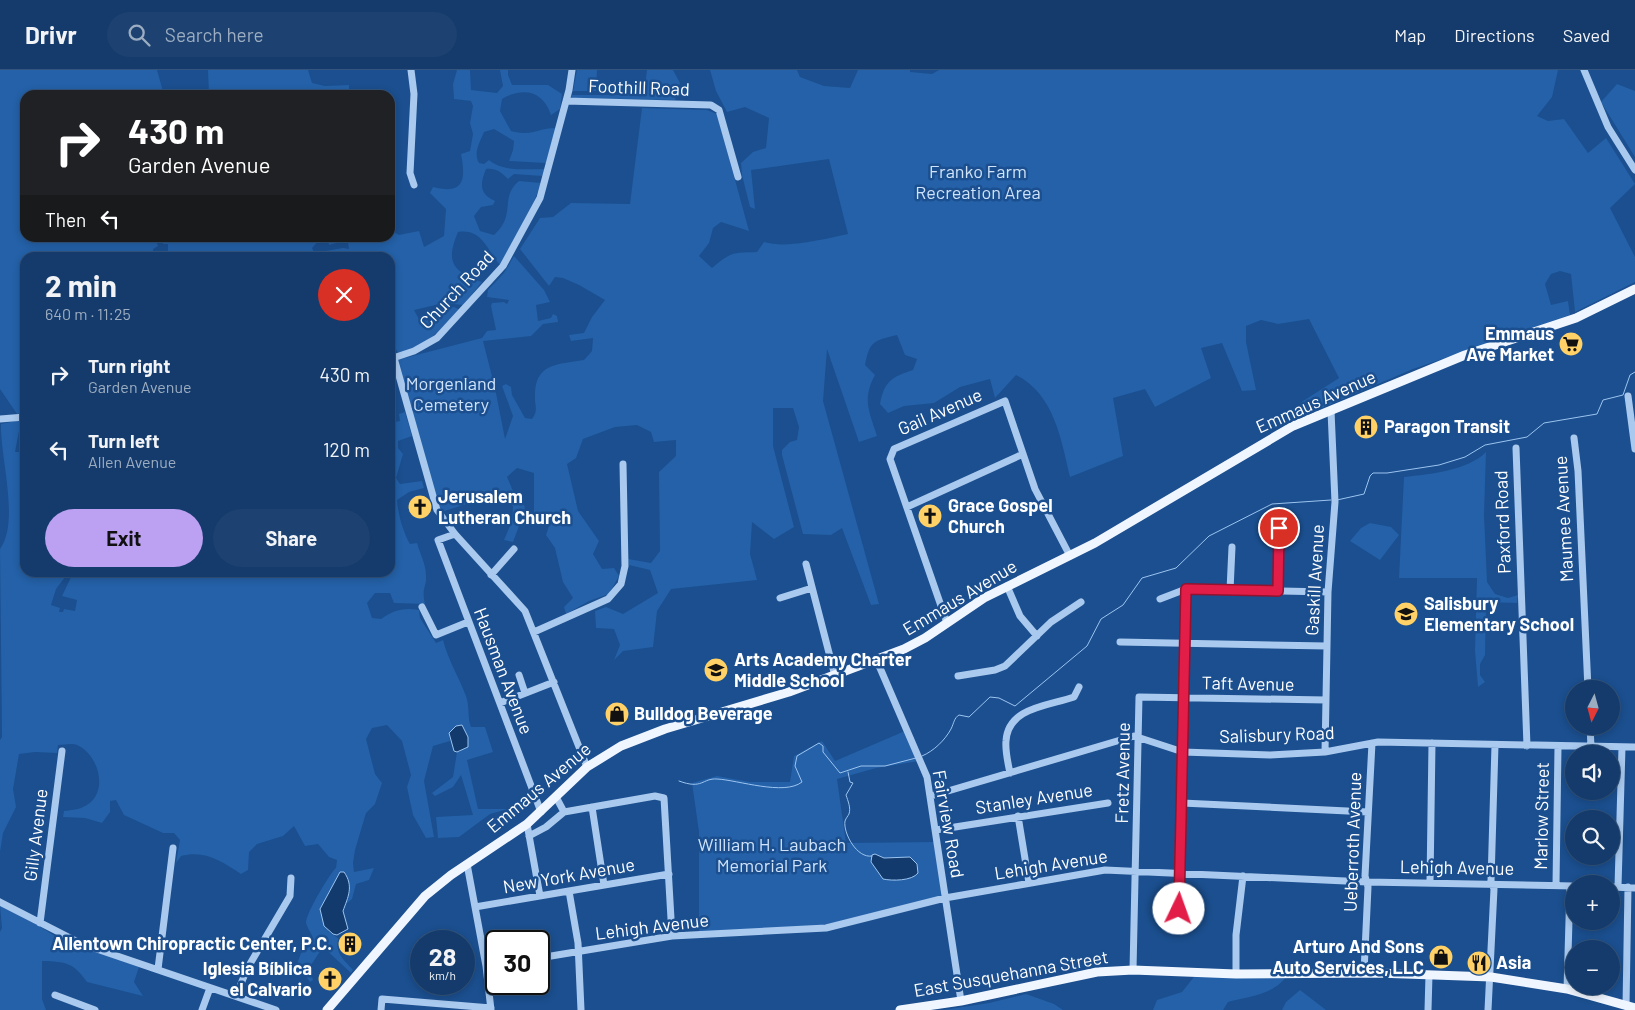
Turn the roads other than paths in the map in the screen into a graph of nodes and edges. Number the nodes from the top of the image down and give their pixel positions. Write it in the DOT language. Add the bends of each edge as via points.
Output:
graph roads {
  1 [pos="411,70"];
  2 [pos="572,70"];
  3 [pos="1584,70"];
  4 [pos="566,101"];
  5 [pos="1635,170"];
  6 [pos="738,176"];
  7 [pos="414,185"];
  8 [pos="1635,289"];
  9 [pos="395,357"];
  10 [pos="395,368"];
  11 [pos="1628,396"];
  12 [pos="1331,411"];
  13 [pos="20,417"];
  14 [pos="1633,418"];
  15 [pos="0,419"];
  16 [pos="1574,438"];
  17 [pos="1516,448"];
  18 [pos="1635,449"];
  19 [pos="1023,454"];
  20 [pos="623,464"];
  21 [pos="907,507"];
  22 [pos="1280,517"];
  23 [pos="455,534"];
  24 [pos="1232,547"];
  25 [pos="514,549"];
  26 [pos="1070,556"];
  27 [pos="806,564"];
  28 [pos="492,575"];
  29 [pos="1007,586"];
  30 [pos="812,588"];
  31 [pos="1186,589"];
  32 [pos="1230,590"];
  33 [pos="1278,591"];
  34 [pos="1328,592"];
  35 [pos="780,598"];
  36 [pos="1160,599"];
  37 [pos="1081,602"];
  38 [pos="422,607"];
  39 [pos="468,622"];
  40 [pos="947,623"];
  41 [pos="534,632"];
  42 [pos="1036,636"];
  43 [pos="1120,642"];
  44 [pos="1185,643"];
  45 [pos="1327,646"];
  46 [pos="877,661"];
  47 [pos="519,674"];
  48 [pos="835,676"];
  49 [pos="958,676"];
  50 [pos="1588,680"];
  51 [pos="554,682"];
  52 [pos="1080,688"];
  53 [pos="525,693"];
  54 [pos="1139,697"];
  55 [pos="1184,697"];
  56 [pos="1326,700"];
  57 [pos="500,703"];
  58 [pos="1138,737"];
  59 [pos="1372,743"];
  60 [pos="1432,743"];
  61 [pos="1496,745"];
  62 [pos="1527,746"];
  63 [pos="1558,747"];
  64 [pos="1565,747"];
  65 [pos="1622,747"];
  66 [pos="1635,748"];
  67 [pos="62,750"];
  68 [pos="1183,752"];
  69 [pos="1325,752"];
  70 [pos="587,767"];
  71 [pos="1010,773"];
  72 [pos="556,796"];
  73 [pos="931,796"];
  74 [pos="1108,803"];
  75 [pos="1182,803"];
  76 [pos="592,807"];
  77 [pos="541,812"];
  78 [pos="564,812"];
  79 [pos="1368,812"];
  80 [pos="1018,816"];
  81 [pos="527,824"];
  82 [pos="936,830"];
  83 [pos="529,836"];
  84 [pos="173,848"];
  85 [pos="467,864"];
  86 [pos="1137,870"];
  87 [pos="1181,872"];
  88 [pos="669,874"];
  89 [pos="1616,875"];
  90 [pos="1243,876"];
  91 [pos="291,878"];
  92 [pos="1367,882"];
  93 [pos="1029,883"];
  94 [pos="1430,883"];
  95 [pos="1493,884"];
  96 [pos="604,885"];
  97 [pos="1556,886"];
  98 [pos="1565,886"];
  99 [pos="1632,887"];
  100 [pos="569,891"];
  101 [pos="540,896"];
  102 [pos="945,898"];
  103 [pos="0,902"];
  104 [pos="475,907"];
  105 [pos="1179,909"];
  106 [pos="40,923"];
  107 [pos="672,936"];
  108 [pos="578,951"];
  109 [pos="550,956"];
  110 [pos="485,961"];
  111 [pos="158,969"];
  112 [pos="1134,970"];
  113 [pos="1364,972"];
  114 [pos="1236,974"];
  115 [pos="1429,975"];
  116 [pos="1490,978"];
  117 [pos="210,988"];
  118 [pos="1565,989"];
  119 [pos="55,995"];
  120 [pos="489,995"];
  121 [pos="1584,995"];
  122 [pos="236,996"];
  123 [pos="961,1001"];
  124 [pos="1615,1006"];
  125 [pos="1630,1007"];
  126 [pos="491,1009"];
  127 [pos="95,1010"];
  128 [pos="202,1010"];
  129 [pos="276,1010"];
  130 [pos="327,1010"];
  131 [pos="381,1010"];
  132 [pos="581,1010"];
  133 [pos="900,1010"];
  134 [pos="1428,1010"];
  135 [pos="1488,1010"];
  1 -- 7 [label="street" via="414,94 410,174"];
  2 -- 4 [label="street, Church Road"];
  3 -- 5 [label="street" via="1608,127"];
  4 -- 6 [label="street, Foothill Road" via="711,105 719,110"];
  4 -- 9 [label="street, Church Road" via="540,198 503,266 437,338"];
  8 -- 12 [label="main road, Emmaus Avenue" via="1576,318 1465,355"];
  10 -- 23 [label="street, Church Road" via="434,502"];
  11 -- 14 [label="street"];
  12 -- 26 [label="main road, Emmaus Avenue" via="1271,438 1153,511"];
  12 -- 34 [label="street, Gaskill Avenue" via="1335,499"];
  13 -- 15 [label="street"];
  14 -- 18 [label="street"];
  16 -- 50 [label="street, Maumee Avenue"];
  17 -- 62 [label="street, Paxford Road"];
  19 -- 21 [label="street"];
  19 -- 21 [label="street, Gail Avenue" via="1005,401 894,449 890,459"];
  19 -- 26 [label="street" via="1038,497"];
  20 -- 41 [label="street" via="625,566 621,584 608,599"];
  21 -- 40 [label="street"];
  22 -- 33 [label="street"];
  23 -- 28 [label="street, Church Road"];
  23 -- 39 [label="street, Hausman Avenue" via="438,540"];
  24 -- 32 [label="street"];
  25 -- 28 [label="street"];
  26 -- 29 [label="main road, Emmaus Avenue"];
  27 -- 30 [label="street"];
  28 -- 41 [label="street, Church Road" via="519,602"];
  29 -- 40 [label="main road, Emmaus Avenue"];
  29 -- 42 [label="street" via="1020,616"];
  30 -- 35 [label="street"];
  30 -- 48 [label="street"];
  31 -- 32 [label="street"];
  31 -- 36 [label="street"];
  31 -- 44 [label="street"];
  32 -- 33 [label="street"];
  33 -- 34 [label="street"];
  34 -- 45 [label="street, Gaskill Avenue"];
  37 -- 42 [label="street"];
  38 -- 39 [label="street" via="436,635"];
  39 -- 57 [label="street, Hausman Avenue"];
  40 -- 46 [label="main road, Emmaus Avenue" via="911,646"];
  41 -- 51 [label="street, Church Road"];
  42 -- 49 [label="street" via="1002,667"];
  43 -- 44 [label="street"];
  44 -- 45 [label="street"];
  44 -- 55 [label="street"];
  45 -- 56 [label="street, Gaskill Avenue"];
  46 -- 48 [label="main road, Emmaus Avenue"];
  46 -- 73 [label="street, Fairview Road" via="920,757"];
  47 -- 53 [label="street"];
  48 -- 70 [label="main road, Emmaus Avenue" via="636,738"];
  51 -- 53 [label="street"];
  51 -- 70 [label="street, Church Road"];
  52 -- 71 [label="street" via="1074,697 1028,711 1013,722 1006,740"];
  53 -- 57 [label="street"];
  54 -- 55 [label="street, Taft Avenue"];
  54 -- 58 [label="street, Fretz Avenue"];
  55 -- 56 [label="street, Taft Avenue"];
  55 -- 68 [label="street"];
  56 -- 69 [label="street, Gaskill Avenue"];
  57 -- 77 [label="street, Hausman Avenue"];
  58 -- 68 [label="street, Salisbury Road"];
  58 -- 71 [label="street"];
  58 -- 86 [label="street, Fretz Avenue"];
  59 -- 60 [label="street, Salisbury Road"];
  59 -- 69 [label="street, Salisbury Road"];
  59 -- 79 [label="street, Ueberroth Avenue"];
  60 -- 61 [label="street, Salisbury Road"];
  60 -- 94 [label="street"];
  61 -- 62 [label="street, Salisbury Road"];
  61 -- 95 [label="street"];
  62 -- 63 [label="street, Salisbury Road"];
  63 -- 64 [label="street, Salisbury Road"];
  63 -- 97 [label="street, Marlow Street"];
  65 -- 66 [label="street, Salisbury Road"];
  65 -- 89 [label="street"];
  67 -- 106 [label="street, Gilly Avenue"];
  68 -- 69 [label="street, Salisbury Road" via="1270,755"];
  68 -- 75 [label="street"];
  70 -- 72 [label="main road, Emmaus Avenue"];
  71 -- 73 [label="street"];
  72 -- 77 [label="main road, Emmaus Avenue"];
  72 -- 78 [label="street"];
  73 -- 82 [label="street, Fairview Road"];
  74 -- 80 [label="street, Stanley Avenue"];
  75 -- 79 [label="street"];
  75 -- 87 [label="street"];
  76 -- 78 [label="street"];
  76 -- 88 [label="street" via="663,797"];
  76 -- 96 [label="street"];
  77 -- 81 [label="main road, Emmaus Avenue"];
  78 -- 83 [label="street" via="546,828"];
  79 -- 92 [label="street, Ueberroth Avenue"];
  80 -- 82 [label="street, Stanley Avenue"];
  80 -- 93 [label="street"];
  81 -- 83 [label="street"];
  81 -- 85 [label="main road, Emmaus Avenue"];
  82 -- 102 [label="street, Fairview Road"];
  83 -- 101 [label="street"];
  84 -- 111 [label="street"];
  85 -- 104 [label="street"];
  85 -- 130 [label="main road, Emmaus Avenue" via="420,901"];
  86 -- 87 [label="street, Lehigh Avenue"];
  86 -- 93 [label="street, Lehigh Avenue" via="1105,870"];
  86 -- 112 [label="street, Fretz Avenue"];
  87 -- 90 [label="street, Lehigh Avenue"];
  87 -- 105 [label="street"];
  88 -- 96 [label="street, New York Avenue"];
  88 -- 107 [label="street"];
  90 -- 92 [label="street, Lehigh Avenue"];
  90 -- 114 [label="street" via="1236,935"];
  91 -- 122 [label="street" via="290,896 247,969"];
  92 -- 94 [label="street, Lehigh Avenue"];
  92 -- 113 [label="street, Ueberroth Avenue"];
  93 -- 102 [label="street, Lehigh Avenue"];
  94 -- 95 [label="street, Lehigh Avenue"];
  95 -- 97 [label="street, Lehigh Avenue"];
  95 -- 116 [label="street"];
  96 -- 100 [label="street, New York Avenue"];
  97 -- 98 [label="street, Lehigh Avenue"];
  99 -- 125 [label="street"];
  100 -- 101 [label="street, New York Avenue"];
  100 -- 108 [label="street"];
  101 -- 104 [label="street, New York Avenue"];
  102 -- 107 [label="street, Lehigh Avenue" via="814,929"];
  102 -- 123 [label="street, Fairview Road"];
  103 -- 106 [label="street"];
  104 -- 110 [label="street"];
  106 -- 111 [label="street" via="82,944"];
  107 -- 108 [label="street, Lehigh Avenue"];
  108 -- 109 [label="street, Lehigh Avenue"];
  108 -- 132 [label="street"];
  111 -- 117 [label="street"];
  112 -- 114 [label="main road, East Susquehanna Street"];
  112 -- 123 [label="main road, East Susquehanna Street" via="1097,972"];
  113 -- 114 [label="main road, East Susquehanna Street"];
  113 -- 115 [label="main road, East Susquehanna Street"];
  115 -- 116 [label="main road, East Susquehanna Street"];
  115 -- 134 [label="street"];
  116 -- 118 [label="main road, East Susquehanna Street"];
  116 -- 135 [label="street"];
  117 -- 122 [label="street"];
  117 -- 128 [label="street"];
  119 -- 127 [label="street"];
  120 -- 126 [label="street"];
  121 -- 124 [label="main road, East Susquehanna Street"];
  122 -- 129 [label="street"];
  123 -- 133 [label="main road, East Susquehanna Street"];
  124 -- 125 [label="main road, East Susquehanna Street"];
  126 -- 131 [label="street" via="382,999"];
}
